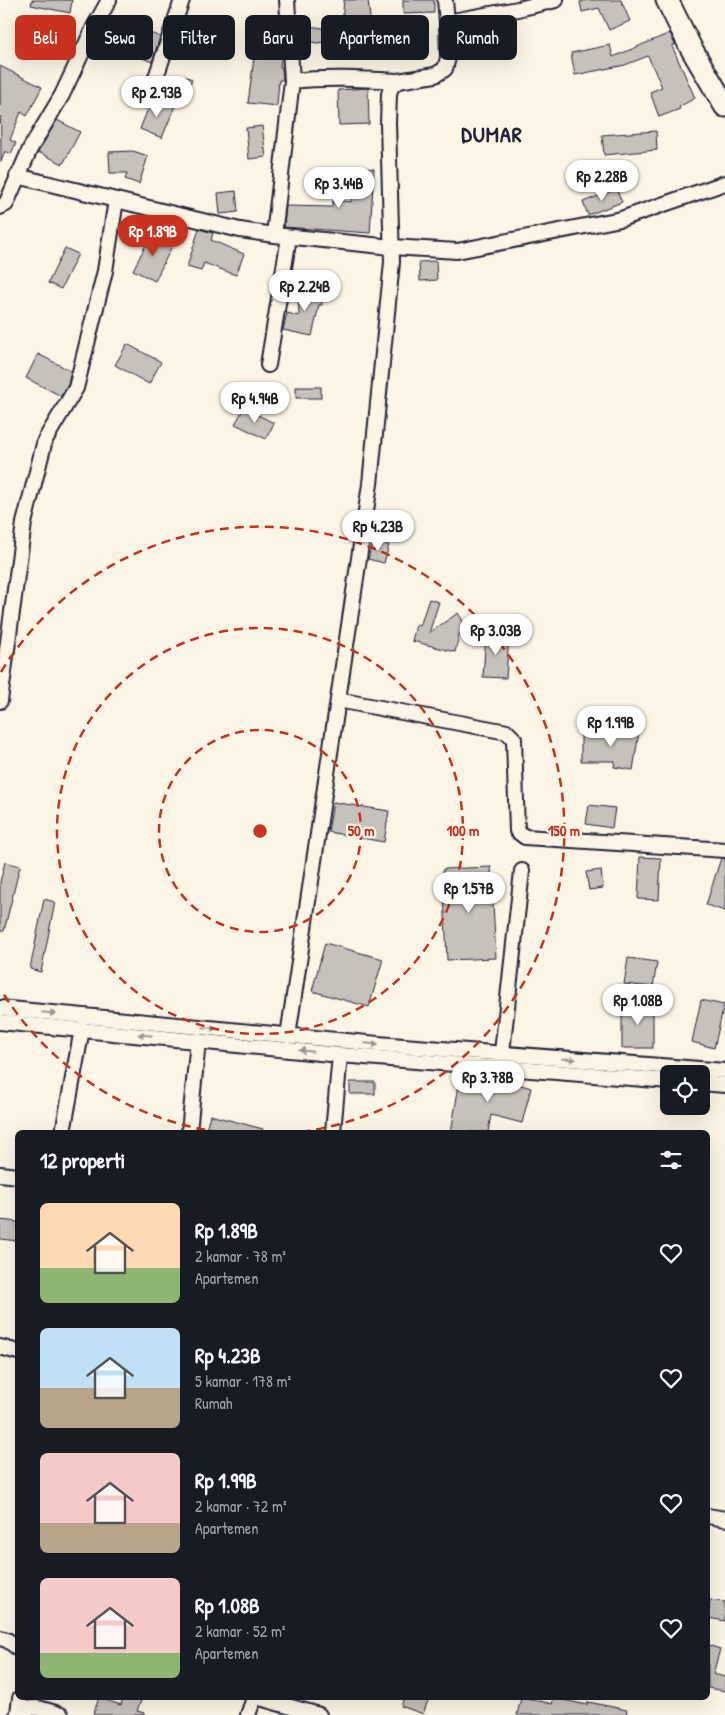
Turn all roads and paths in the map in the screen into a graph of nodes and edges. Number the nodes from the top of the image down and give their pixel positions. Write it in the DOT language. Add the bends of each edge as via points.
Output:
graph roads {
  1 [pos="109,0"];
  2 [pos="182,0"];
  3 [pos="286,0"];
  4 [pos="446,0"];
  5 [pos="556,0"];
  6 [pos="667,0"];
  7 [pos="517,5"];
  8 [pos="447,15"];
  9 [pos="476,15"];
  10 [pos="447,60"];
  11 [pos="292,81"];
  12 [pos="398,81"];
  13 [pos="151,92"];
  14 [pos="725,106"];
  15 [pos="17,176"];
  16 [pos="725,183"];
  17 [pos="116,200"];
  18 [pos="0,208"];
  19 [pos="274,236"];
  20 [pos="289,237"];
  21 [pos="392,248"];
  22 [pos="268,365"];
  23 [pos="338,700"];
  24 [pos="0,701"];
  25 [pos="725,850"];
  26 [pos="522,871"];
  27 [pos="0,1008"];
  28 [pos="0,1022"];
  29 [pos="82,1029"];
  30 [pos="288,1036"];
  31 [pos="198,1041"];
  32 [pos="340,1055"];
  33 [pos="501,1061"];
  34 [pos="725,1071"];
  35 [pos="660,1080"];
  36 [pos="710,1084"];
  37 [pos="725,1085"];
  38 [pos="63,1130"];
  39 [pos="189,1130"];
  40 [pos="333,1130"];
  41 [pos="0,1174"];
  42 [pos="15,1176"];
  43 [pos="0,1347"];
  44 [pos="15,1351"];
  45 [pos="710,1516"];
  46 [pos="725,1519"];
  47 [pos="0,1638"];
  48 [pos="15,1646"];
  49 [pos="20,1700"];
  50 [pos="253,1700"];
  51 [pos="267,1700"];
  52 [pos="18,1714"];
  53 [pos="61,1715"];
  54 [pos="248,1715"];
  55 [pos="319,1715"];
  1 -- 15 [label="street"];
  2 -- 13 [label="street"];
  3 -- 11 [label="street"];
  4 -- 8 [label="street"];
  5 -- 7 [label="street"];
  6 -- 14 [label="highway" via="690,48"];
  7 -- 9 [label="street"];
  10 -- 12 [label="street" via="445,69 435,75"];
  11 -- 12 [label="street" via="342,78"];
  11 -- 19 [label="street"];
  12 -- 21 [label="street" via="390,90 388,123"];
  15 -- 17 [label="street"];
  15 -- 18 [label="street" via="6,204"];
  16 -- 21 [label="street" via="621,219 457,251"];
  17 -- 19 [label="street"];
  17 -- 24 [label="street" via="105,271 76,388 45,440 24,523"];
  19 -- 20 [label="street"];
  20 -- 21 [label="street"];
  20 -- 22 [label="street"];
  21 -- 23 [label="street" via="370,484"];
  23 -- 25 [label="street" via="507,732 514,739 516,831 525,836"];
  23 -- 30 [label="street"];
  26 -- 33 [label="street"];
  27 -- 30 [label="street, one-way"];
  28 -- 29 [label="street"];
  31 -- 29 [label="street, one-way"];
  29 -- 38 [label="street"];
  30 -- 33 [label="street, one-way"];
  32 -- 31 [label="street, one-way"];
  31 -- 39 [label="street"];
  32 -- 33 [label="street"];
  32 -- 40 [label="street"];
  33 -- 34 [label="street, one-way"];
  33 -- 35 [label="street"];
  36 -- 37 [label="street"];
  41 -- 42 [label="street"];
  43 -- 44 [label="street"];
  45 -- 46 [label="street"];
  47 -- 48 [label="street"];
  49 -- 52 [label="street"];
  50 -- 54 [label="street"];
  51 -- 55 [label="street"];
  52 -- 53 [label="street" via="41,1708"];
}
